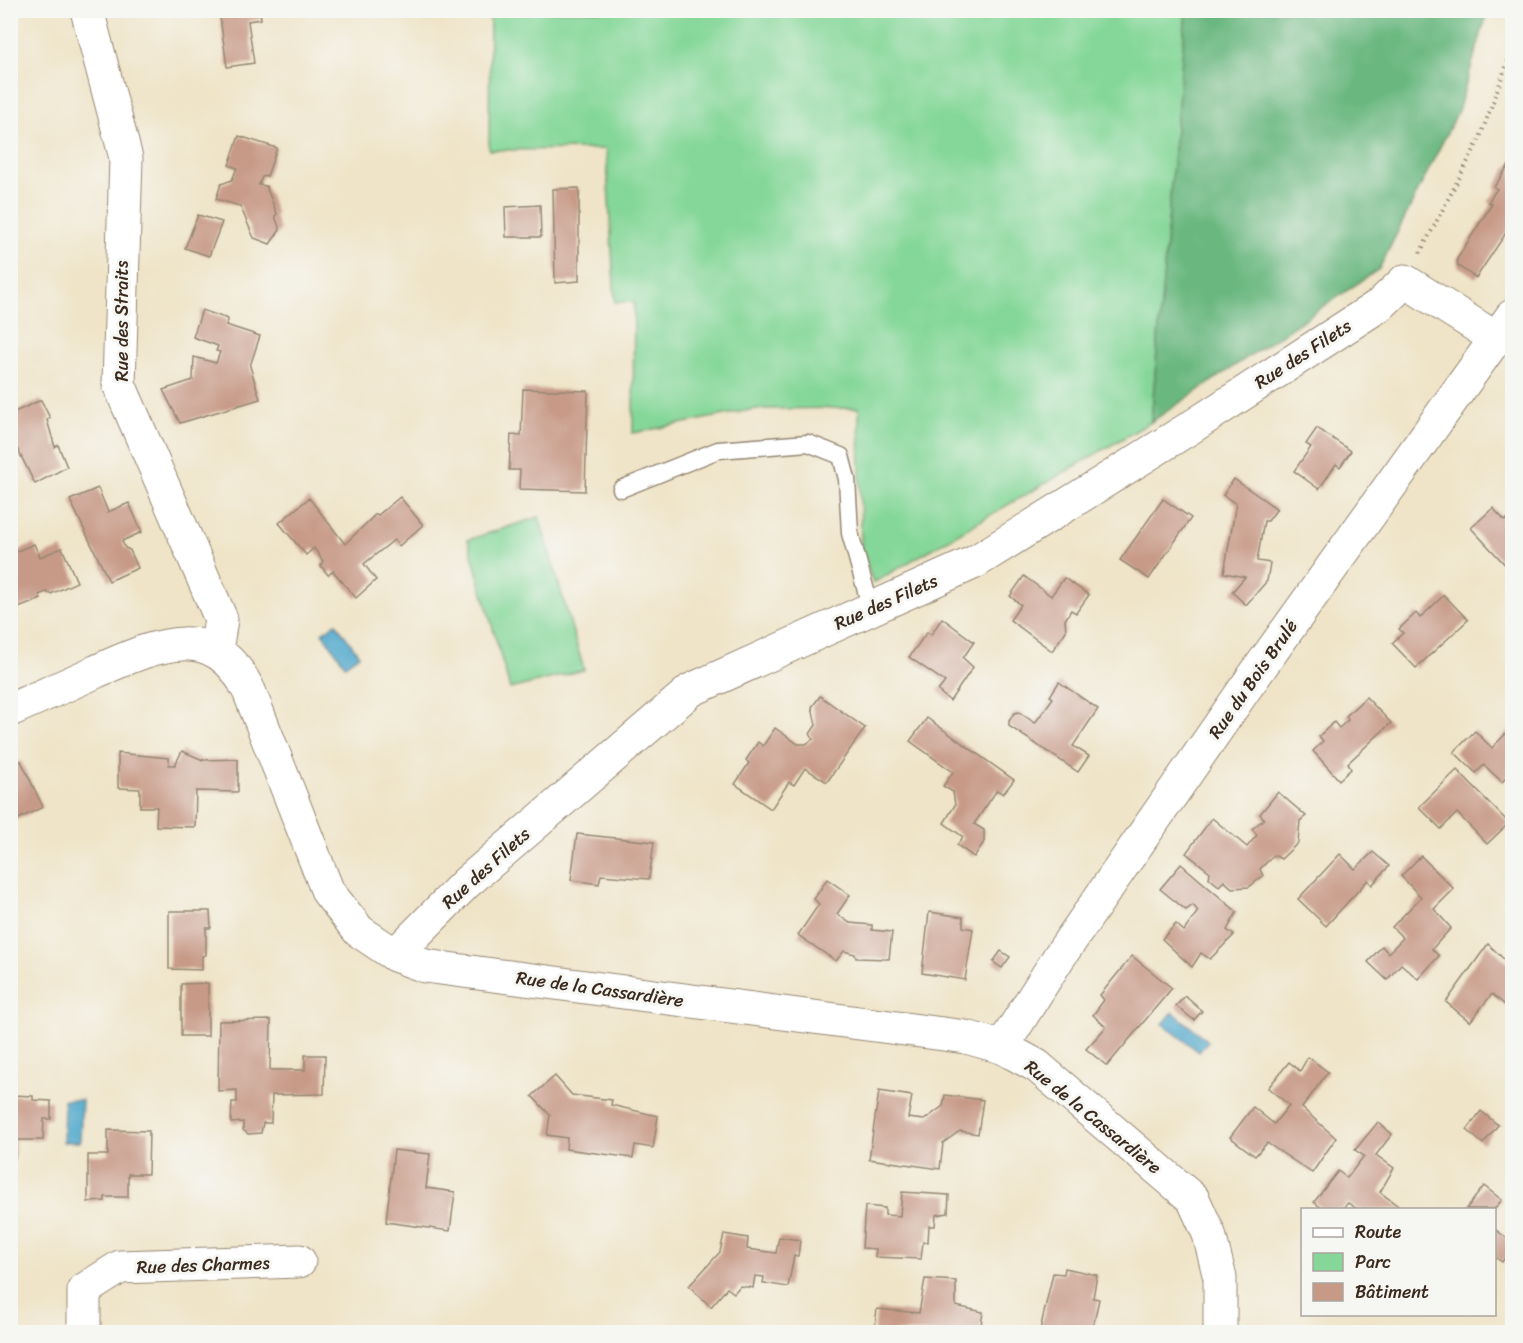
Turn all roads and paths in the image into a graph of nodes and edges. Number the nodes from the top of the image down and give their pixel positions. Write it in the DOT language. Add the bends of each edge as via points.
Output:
graph roads {
  1 [pos="87,10"];
  2 [pos="1512,50"];
  3 [pos="1405,281"];
  4 [pos="1505,328"];
  5 [pos="621,489"];
  6 [pos="872,609"];
  7 [pos="216,651"];
  8 [pos="10,710"];
  9 [pos="395,955"];
  10 [pos="1002,1047"];
  11 [pos="299,1262"];
  12 [pos="84,1332"];
  13 [pos="1220,1332"];
  1 -- 7 [label="street, Rue des Straits" via="126,158 119,384 221,619"];
  2 -- 3 [label="path" via="1479,140"];
  3 -- 4 [label="street"];
  3 -- 6 [label="street, Rue des Filets" via="1381,304 975,562"];
  4 -- 10 [label="street, Rue du Bois Brulé" via="1244,690 1059,957"];
  5 -- 6 [label="lane" via="718,450 808,443 841,456 847,479 850,533"];
  6 -- 9 [label="street, Rue des Filets" via="691,690 466,883"];
  7 -- 8 [label="street" via="170,643"];
  7 -- 9 [label="street, Rue de la Cassardière" via="232,663 249,691 328,892 359,931"];
  9 -- 10 [label="street, Rue de la Cassardière" via="425,966 966,1037"];
  10 -- 13 [label="street, Rue de la Cassardière" via="1037,1066 1192,1199 1209,1234 1220,1278"];
  11 -- 12 [label="street, Rue des Charmes" via="120,1267 84,1290"];
}
